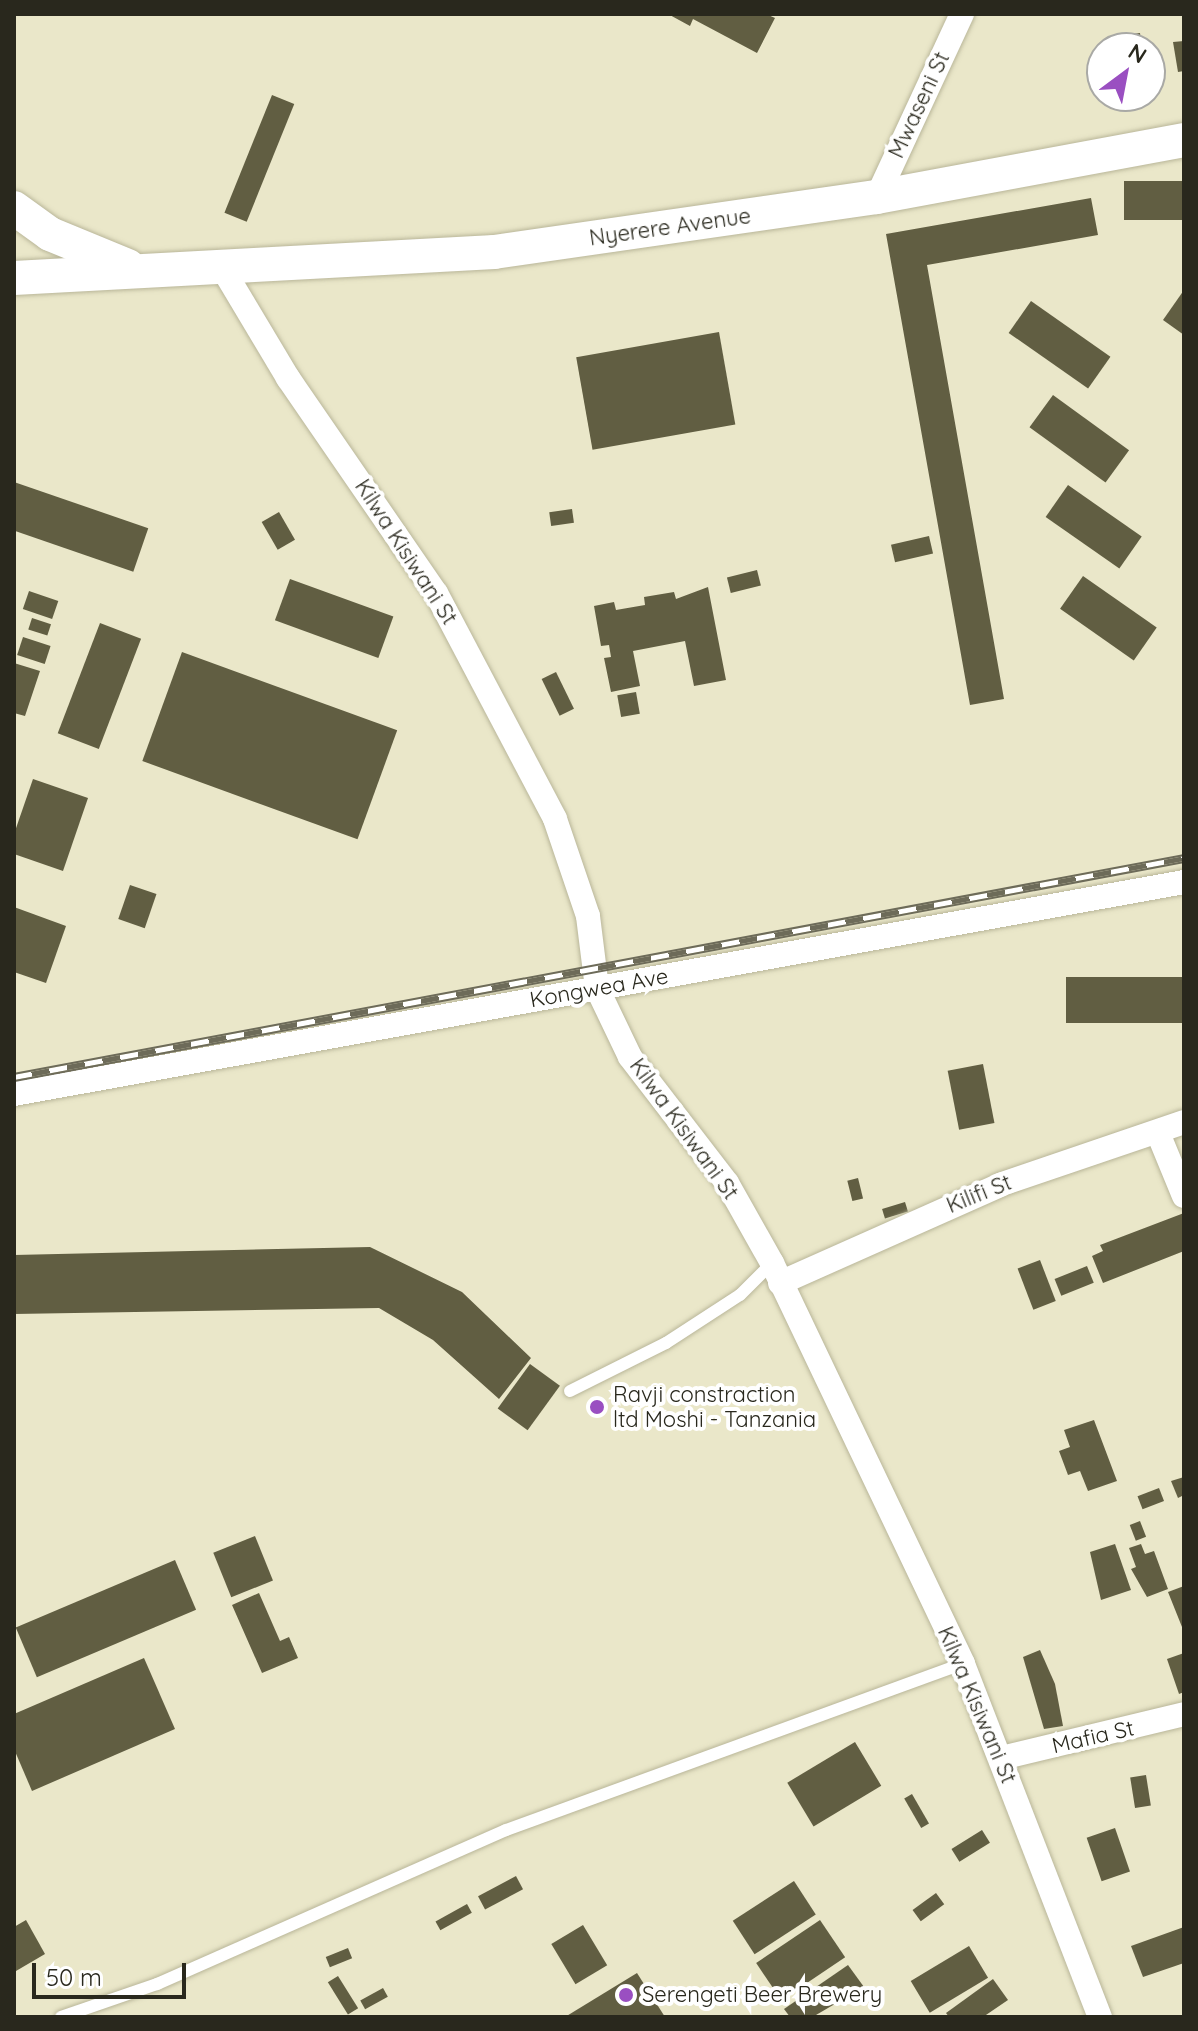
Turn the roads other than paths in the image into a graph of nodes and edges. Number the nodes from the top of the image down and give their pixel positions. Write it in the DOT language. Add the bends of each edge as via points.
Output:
graph roads {
  1 [pos="962,14"];
  2 [pos="1184,140"];
  3 [pos="877,197"];
  4 [pos="14,208"];
  5 [pos="224,271"];
  6 [pos="151,273"];
  7 [pos="14,278"];
  8 [pos="1184,882"];
  9 [pos="597,988"];
  10 [pos="14,1094"];
  11 [pos="1184,1122"];
  12 [pos="1158,1133"];
  13 [pos="1184,1196"];
  14 [pos="776,1273"];
  15 [pos="570,1391"];
  16 [pos="963,1664"];
  17 [pos="1184,1714"];
  18 [pos="1001,1758"];
  19 [pos="61,2017"];
  20 [pos="1100,2017"];
  1 -- 3 [label="street, Mwaseni St"];
  2 -- 3 [label="street, Nyerere Avenue"];
  3 -- 5 [label="street, Nyerere Avenue" via="494,252"];
  4 -- 6 [label="street" via="62,240"];
  5 -- 6 [label="street, Nyerere Avenue"];
  5 -- 9 [label="street, Kilwa Kisiwani St" via="288,378 436,593 507,724 573,860"];
  6 -- 7 [label="street, Nyerere Avenue"];
  8 -- 9 [label="street, Kongwea Ave"];
  9 -- 10 [label="street, Kongwea Ave"];
  9 -- 14 [label="street, Kilwa Kisiwani St" via="630,1057 727,1183"];
  11 -- 12 [label="street, Kilifi St"];
  12 -- 13 [label="street"];
  12 -- 14 [label="street, Kilifi St" via="1002,1184"];
  14 -- 15 [label="lane" via="666,1343"];
  14 -- 16 [label="street, Kilwa Kisiwani St"];
  16 -- 18 [label="street, Kilwa Kisiwani St"];
  16 -- 19 [label="lane" via="506,1830 157,1984"];
  17 -- 18 [label="street, Mafia St"];
  18 -- 20 [label="street, Kilwa Kisiwani St"];
}
